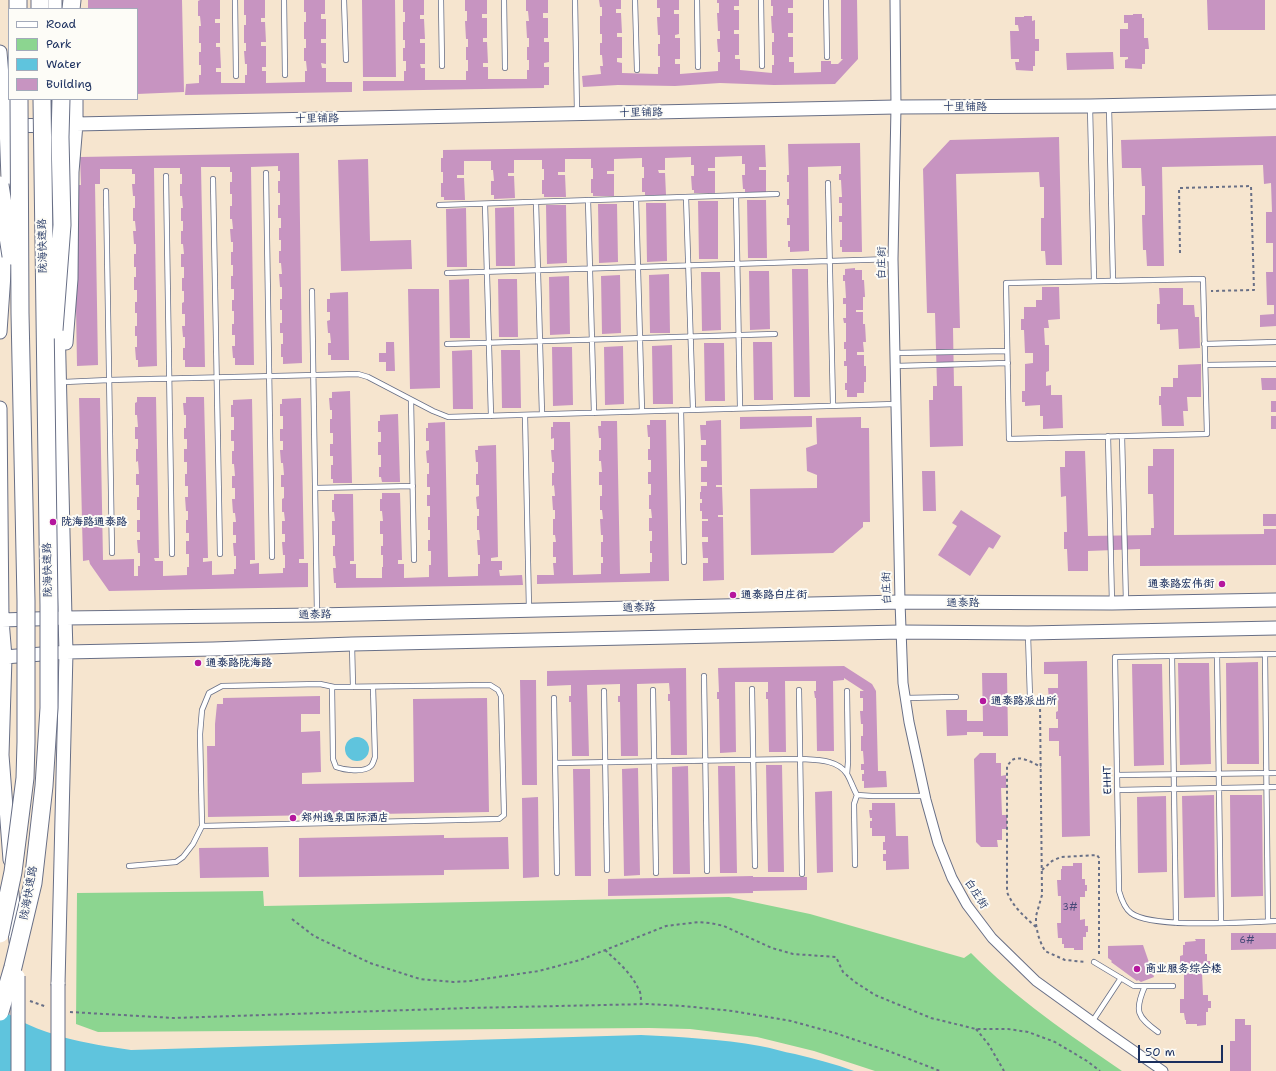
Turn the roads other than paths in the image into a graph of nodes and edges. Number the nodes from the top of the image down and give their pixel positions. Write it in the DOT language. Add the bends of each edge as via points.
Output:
graph roads {
  1 [pos="235,0"];
  2 [pos="284,0"];
  3 [pos="344,0"];
  4 [pos="441,0"];
  5 [pos="504,0"];
  6 [pos="575,0"];
  7 [pos="635,0"];
  8 [pos="697,0"];
  9 [pos="761,0"];
  10 [pos="826,0"];
  11 [pos="895,0"];
  12 [pos="0,52"];
  13 [pos="827,57"];
  14 [pos="346,60"];
  15 [pos="442,66"];
  16 [pos="762,66"];
  17 [pos="698,67"];
  18 [pos="505,68"];
  19 [pos="636,70"];
  20 [pos="285,75"];
  21 [pos="236,76"];
  22 [pos="19,100"];
  23 [pos="42,100"];
  24 [pos="55,100"];
  25 [pos="61,100"];
  26 [pos="76,100"];
  27 [pos="1276,102"];
  28 [pos="1090,106"];
  29 [pos="1109,106"];
  30 [pos="896,107"];
  31 [pos="577,114"];
  32 [pos="6,124"];
  33 [pos="76,124"];
  34 [pos="55,126"];
  35 [pos="266,173"];
  36 [pos="166,176"];
  37 [pos="214,179"];
  38 [pos="828,183"];
  39 [pos="0,185"];
  40 [pos="106,191"];
  41 [pos="777,194"];
  42 [pos="736,196"];
  43 [pos="686,197"];
  44 [pos="636,199"];
  45 [pos="5,200"];
  46 [pos="588,200"];
  47 [pos="536,202"];
  48 [pos="485,204"];
  49 [pos="439,205"];
  50 [pos="893,259"];
  51 [pos="830,261"];
  52 [pos="738,264"];
  53 [pos="688,266"];
  54 [pos="638,267"];
  55 [pos="590,269"];
  56 [pos="538,270"];
  57 [pos="487,272"];
  58 [pos="447,274"];
  59 [pos="1113,281"];
  60 [pos="1094,282"];
  61 [pos="312,291"];
  62 [pos="20,312"];
  63 [pos="0,332"];
  64 [pos="775,334"];
  65 [pos="739,335"];
  66 [pos="690,337"];
  67 [pos="640,338"];
  68 [pos="592,340"];
  69 [pos="540,341"];
  70 [pos="1276,342"];
  71 [pos="489,343"];
  72 [pos="447,344"];
  73 [pos="1204,344"];
  74 [pos="1007,351"];
  75 [pos="895,353"];
  76 [pos="1008,363"];
  77 [pos="1276,364"];
  78 [pos="895,366"];
  79 [pos="1205,366"];
  80 [pos="314,375"];
  81 [pos="269,376"];
  82 [pos="217,377"];
  83 [pos="169,378"];
  84 [pos="109,380"];
  85 [pos="64,382"];
  86 [pos="411,400"];
  87 [pos="896,404"];
  88 [pos="833,405"];
  89 [pos="0,408"];
  90 [pos="740,408"];
  91 [pos="681,410"];
  92 [pos="693,410"];
  93 [pos="642,411"];
  94 [pos="594,413"];
  95 [pos="525,414"];
  96 [pos="542,414"];
  97 [pos="45,416"];
  98 [pos="491,416"];
  99 [pos="1108,436"];
  100 [pos="1122,436"];
  101 [pos="60,439"];
  102 [pos="413,486"];
  103 [pos="315,488"];
  104 [pos="112,552"];
  105 [pos="172,554"];
  106 [pos="220,554"];
  107 [pos="272,557"];
  108 [pos="1,559"];
  109 [pos="414,560"];
  110 [pos="684,562"];
  111 [pos="1276,600"];
  112 [pos="900,602"];
  113 [pos="1112,603"];
  114 [pos="1126,603"];
  115 [pos="529,610"];
  116 [pos="318,615"];
  117 [pos="65,618"];
  118 [pos="2,620"];
  119 [pos="1276,628"];
  120 [pos="901,632"];
  121 [pos="1028,633"];
  122 [pos="352,644"];
  123 [pos="66,652"];
  124 [pos="1265,654"];
  125 [pos="1276,654"];
  126 [pos="1217,655"];
  127 [pos="1172,656"];
  128 [pos="5,657"];
  129 [pos="704,676"];
  130 [pos="2,682"];
  131 [pos="332,687"];
  132 [pos="353,687"];
  133 [pos="373,687"];
  134 [pos="752,689"];
  135 [pos="653,690"];
  136 [pos="799,690"];
  137 [pos="604,691"];
  138 [pos="848,691"];
  139 [pos="956,697"];
  140 [pos="554,698"];
  141 [pos="905,698"];
  142 [pos="1030,698"];
  143 [pos="800,759"];
  144 [pos="706,760"];
  145 [pos="753,760"];
  146 [pos="654,761"];
  147 [pos="605,762"];
  148 [pos="555,763"];
  149 [pos="1266,773"];
  150 [pos="1276,773"];
  151 [pos="847,774"];
  152 [pos="1174,774"];
  153 [pos="1219,774"];
  154 [pos="1117,775"];
  155 [pos="1276,787"];
  156 [pos="1219,788"];
  157 [pos="1267,788"];
  158 [pos="1174,789"];
  159 [pos="1117,790"];
  160 [pos="857,794"];
  161 [pos="925,796"];
  162 [pos="202,826"];
  163 [pos="855,865"];
  164 [pos="130,866"];
  165 [pos="755,866"];
  166 [pos="607,870"];
  167 [pos="708,871"];
  168 [pos="557,873"];
  169 [pos="656,873"];
  170 [pos="802,874"];
  171 [pos="1268,921"];
  172 [pos="1276,921"];
  173 [pos="1221,922"];
  174 [pos="1176,923"];
  175 [pos="0,934"];
  176 [pos="1097,964"];
  177 [pos="1121,978"];
  178 [pos="1145,986"];
  179 [pos="1174,986"];
  180 [pos="0,1012"];
  181 [pos="1092,1022"];
  182 [pos="1158,1032"];
  183 [pos="18,1071"];
  184 [pos="58,1071"];
  185 [pos="1163,1071"];
  1 -- 21 [label="lane"];
  2 -- 20 [label="lane"];
  3 -- 14 [label="lane"];
  4 -- 15 [label="lane"];
  5 -- 18 [label="lane"];
  6 -- 31 [label="lane"];
  7 -- 19 [label="lane"];
  8 -- 17 [label="lane"];
  9 -- 16 [label="lane"];
  10 -- 13 [label="lane"];
  11 -- 30 [label="street, 白庄街"];
  12 -- 32 [label="street"];
  22 -- 62 [label="highway, 陇海快速路, bridge"];
  23 -- 97 [label="highway, 陇海快速路, bridge"];
  24 -- 34 [label="street"];
  25 -- 97 [label="highway, bridge" via="62,225 53,352"];
  26 -- 33 [label="street"];
  27 -- 29 [label="street, 十里铺路"];
  28 -- 29 [label="street, 十里铺路"];
  28 -- 30 [label="street, 十里铺路"];
  28 -- 60 [label="lane"];
  29 -- 59 [label="lane"];
  30 -- 31 [label="street, 十里铺路"];
  30 -- 50 [label="street, 白庄街"];
  31 -- 33 [label="street, 十里铺路"];
  32 -- 34 [label="street, 十里铺路"];
  32 -- 45 [label="street"];
  33 -- 34 [label="street, 十里铺路"];
  33 -- 85 [label="street" via="72,172 71,279"];
  34 -- 101 [label="street"];
  35 -- 81 [label="lane"];
  36 -- 83 [label="lane"];
  37 -- 82 [label="lane"];
  38 -- 51 [label="lane"];
  39 -- 62 [label="highway, bridge"];
  40 -- 84 [label="lane"];
  41 -- 42 [label="lane"];
  42 -- 43 [label="lane"];
  42 -- 52 [label="lane"];
  43 -- 44 [label="lane"];
  43 -- 53 [label="lane"];
  44 -- 46 [label="lane"];
  44 -- 54 [label="lane"];
  45 -- 63 [label="street"];
  46 -- 47 [label="lane"];
  46 -- 55 [label="lane"];
  47 -- 48 [label="lane"];
  47 -- 56 [label="lane"];
  48 -- 49 [label="lane"];
  48 -- 57 [label="lane"];
  50 -- 51 [label="lane"];
  50 -- 75 [label="street, 白庄街"];
  51 -- 52 [label="lane"];
  51 -- 88 [label="lane"];
  52 -- 53 [label="lane"];
  52 -- 65 [label="lane"];
  53 -- 54 [label="lane"];
  53 -- 66 [label="lane"];
  54 -- 55 [label="lane"];
  54 -- 67 [label="lane"];
  55 -- 56 [label="lane"];
  55 -- 68 [label="lane"];
  56 -- 57 [label="lane"];
  56 -- 69 [label="lane"];
  57 -- 58 [label="lane"];
  57 -- 71 [label="lane"];
  59 -- 60 [label="lane"];
  59 -- 73 [label="lane" via="1203,279"];
  60 -- 74 [label="lane" via="1006,284"];
  61 -- 80 [label="lane"];
  62 -- 175 [label="highway, 陇海快速路, bridge" via="26,601 25,778 13,872"];
  64 -- 65 [label="lane"];
  65 -- 66 [label="lane"];
  65 -- 90 [label="lane"];
  66 -- 67 [label="lane"];
  66 -- 92 [label="lane"];
  67 -- 68 [label="lane"];
  67 -- 93 [label="lane"];
  68 -- 69 [label="lane"];
  68 -- 94 [label="lane"];
  69 -- 71 [label="lane"];
  69 -- 96 [label="lane"];
  70 -- 73 [label="lane"];
  71 -- 72 [label="lane"];
  71 -- 98 [label="lane"];
  73 -- 79 [label="lane"];
  74 -- 75 [label="lane"];
  74 -- 76 [label="lane"];
  75 -- 78 [label="street, 白庄街"];
  76 -- 78 [label="lane"];
  76 -- 99 [label="lane" via="1009,439"];
  77 -- 79 [label="lane"];
  78 -- 87 [label="street, 白庄街"];
  79 -- 100 [label="lane" via="1207,434"];
  80 -- 81 [label="lane"];
  80 -- 86 [label="lane" via="368,376"];
  80 -- 103 [label="lane"];
  81 -- 82 [label="lane"];
  81 -- 107 [label="lane"];
  82 -- 83 [label="lane"];
  82 -- 106 [label="lane"];
  83 -- 84 [label="lane"];
  83 -- 105 [label="lane"];
  84 -- 85 [label="lane"];
  84 -- 104 [label="lane"];
  85 -- 101 [label="street"];
  86 -- 98 [label="lane" via="448,417"];
  86 -- 102 [label="lane"];
  87 -- 88 [label="lane"];
  87 -- 112 [label="street, 白庄街"];
  88 -- 90 [label="lane"];
  89 -- 108 [label="street"];
  90 -- 92 [label="lane"];
  91 -- 92 [label="lane"];
  91 -- 93 [label="lane"];
  91 -- 110 [label="lane"];
  93 -- 94 [label="lane"];
  94 -- 96 [label="lane"];
  95 -- 96 [label="lane"];
  95 -- 98 [label="lane"];
  95 -- 115 [label="lane"];
  97 -- 180 [label="highway, 陇海快速路, bridge" via="49,708 44,786 33,883"];
  99 -- 100 [label="lane"];
  99 -- 113 [label="lane"];
  100 -- 114 [label="lane"];
  101 -- 117 [label="street"];
  102 -- 103 [label="lane"];
  102 -- 109 [label="lane"];
  103 -- 116 [label="lane"];
  108 -- 118 [label="street"];
  111 -- 114 [label="street, 通泰路"];
  112 -- 113 [label="street, 通泰路"];
  112 -- 115 [label="street, 通泰路"];
  112 -- 120 [label="street, 白庄街"];
  113 -- 114 [label="street, 通泰路"];
  115 -- 116 [label="street, 通泰路"];
  116 -- 117 [label="street, 通泰路"];
  117 -- 118 [label="street, 通泰路"];
  117 -- 123 [label="street"];
  118 -- 128 [label="street"];
  119 -- 121 [label="street"];
  120 -- 121 [label="street"];
  120 -- 122 [label="street"];
  120 -- 141 [label="street, 白庄街"];
  121 -- 142 [label="lane"];
  122 -- 123 [label="street"];
  122 -- 132 [label="lane"];
  123 -- 128 [label="street"];
  123 -- 184 [label="street, bridge"];
  124 -- 125 [label="lane, EHHT"];
  124 -- 126 [label="lane, EHHT"];
  124 -- 149 [label="lane"];
  126 -- 127 [label="lane, EHHT"];
  126 -- 153 [label="lane"];
  127 -- 152 [label="lane"];
  127 -- 154 [label="lane, EHHT" via="1115,657"];
  128 -- 130 [label="street"];
  129 -- 144 [label="lane"];
  130 -- 183 [label="street, bridge" via="2,756 18,976"];
  131 -- 132 [label="lane"];
  131 -- 133 [label="lane" via="333,760 336,767 344,770 364,770 372,766 375,757"];
  131 -- 162 [label="lane" via="320,684 222,686 209,693 202,710 200,734"];
  132 -- 133 [label="lane"];
  133 -- 162 [label="lane" via="490,685 498,690 501,696 504,815 499,819"];
  134 -- 145 [label="lane"];
  135 -- 146 [label="lane"];
  136 -- 143 [label="lane"];
  137 -- 147 [label="lane"];
  138 -- 151 [label="lane"];
  139 -- 141 [label="lane"];
  140 -- 148 [label="lane"];
  141 -- 161 [label="street, 白庄街"];
  143 -- 145 [label="lane"];
  143 -- 151 [label="lane" via="838,765"];
  143 -- 170 [label="lane"];
  144 -- 145 [label="lane"];
  144 -- 146 [label="lane"];
  144 -- 167 [label="lane"];
  145 -- 165 [label="lane"];
  146 -- 147 [label="lane"];
  146 -- 169 [label="lane"];
  147 -- 148 [label="lane"];
  147 -- 166 [label="lane"];
  148 -- 168 [label="lane"];
  149 -- 150 [label="lane"];
  149 -- 153 [label="lane"];
  149 -- 157 [label="lane"];
  151 -- 160 [label="lane"];
  152 -- 153 [label="lane"];
  152 -- 154 [label="lane"];
  152 -- 158 [label="lane"];
  153 -- 156 [label="lane"];
  154 -- 159 [label="lane, EHHT"];
  155 -- 157 [label="lane"];
  156 -- 157 [label="lane"];
  156 -- 158 [label="lane"];
  156 -- 173 [label="lane"];
  157 -- 171 [label="lane"];
  158 -- 159 [label="lane"];
  158 -- 174 [label="lane"];
  159 -- 174 [label="lane, EHHT" via="1119,892 1123,902 1130,912 1143,918"];
  160 -- 161 [label="lane"];
  160 -- 163 [label="lane" via="854,804"];
  161 -- 181 [label="street, 白庄街" via="938,843 952,878 967,905 992,938 1036,981"];
  162 -- 164 [label="lane" via="193,844 176,862"];
  171 -- 172 [label="lane, EHHT"];
  171 -- 173 [label="lane, EHHT"];
  173 -- 174 [label="lane, EHHT"];
  176 -- 177 [label="lane"];
  177 -- 178 [label="lane" via="1134,986"];
  177 -- 181 [label="lane"];
  178 -- 179 [label="lane"];
  178 -- 182 [label="lane" via="1140,997 1140,1016"];
  181 -- 185 [label="street, 白庄街"];
}
